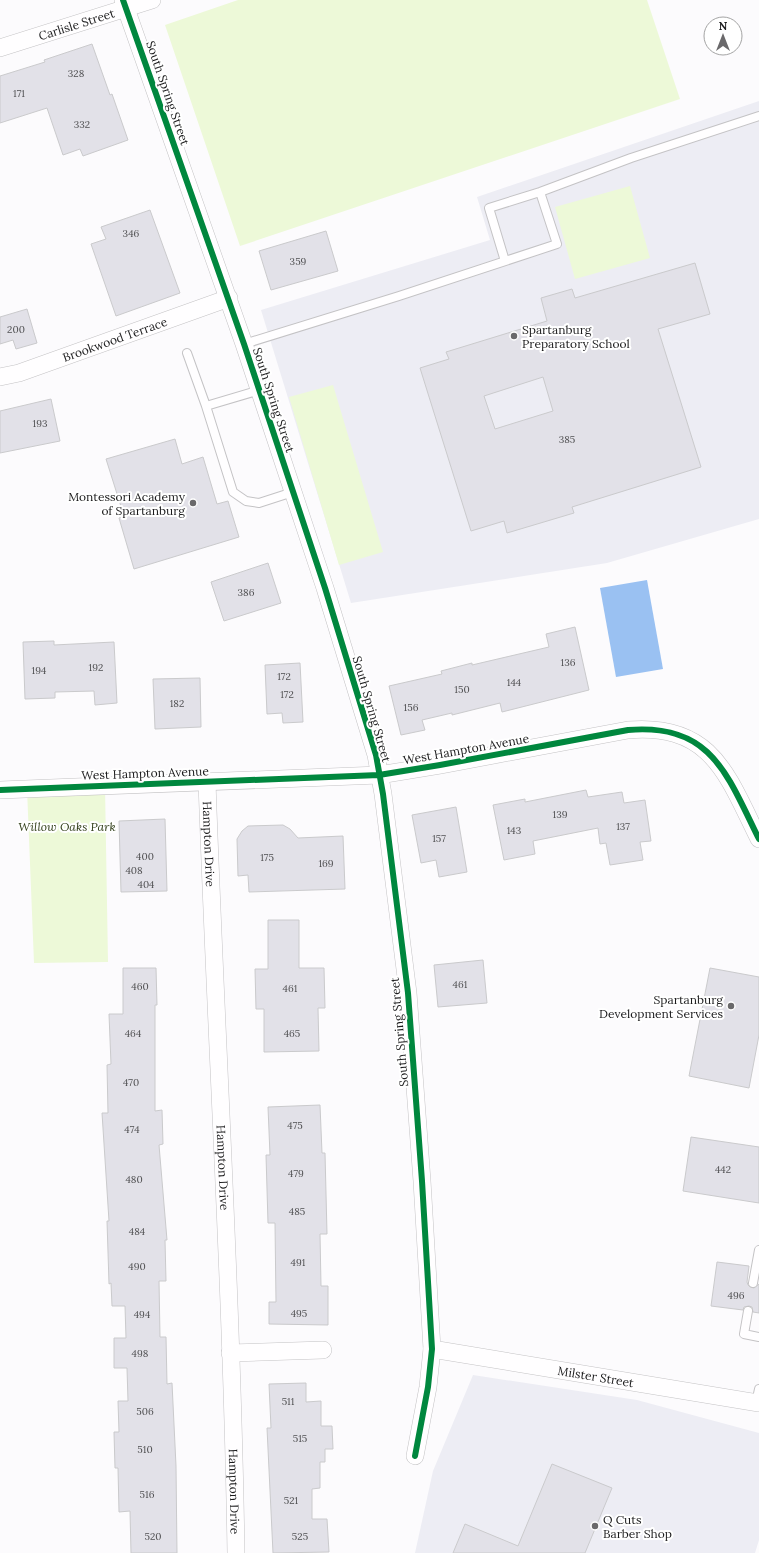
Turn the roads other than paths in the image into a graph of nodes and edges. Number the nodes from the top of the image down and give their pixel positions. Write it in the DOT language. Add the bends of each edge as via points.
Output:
graph roads {
  1 [pos="152,0"];
  2 [pos="125,4"];
  3 [pos="0,48"];
  4 [pos="759,116"];
  5 [pos="540,192"];
  6 [pos="505,261"];
  7 [pos="229,298"];
  8 [pos="244,344"];
  9 [pos="187,353"];
  10 [pos="0,377"];
  11 [pos="260,390"];
  12 [pos="206,406"];
  13 [pos="293,492"];
  14 [pos="379,775"];
  15 [pos="207,782"];
  16 [pos="0,790"];
  17 [pos="759,839"];
  18 [pos="759,1250"];
  19 [pos="753,1283"];
  20 [pos="748,1311"];
  21 [pos="759,1337"];
  22 [pos="432,1348"];
  23 [pos="323,1350"];
  24 [pos="230,1354"];
  25 [pos="758,1398"];
  26 [pos="415,1456"];
  27 [pos="236,1553"];
  1 -- 2 [label="street, Carlisle Street"];
  2 -- 3 [label="street, Carlisle Street"];
  2 -- 7 [label="street, South Spring Street"];
  4 -- 5 [label="lane" via="631,158"];
  5 -- 6 [label="lane" via="489,208"];
  5 -- 6 [label="lane" via="557,244"];
  6 -- 8 [label="lane"];
  7 -- 8 [label="street, South Spring Street"];
  7 -- 10 [label="street, Brookwood Terrace" via="19,373"];
  8 -- 11 [label="street, South Spring Street"];
  9 -- 12 [label="lane"];
  11 -- 12 [label="lane"];
  11 -- 13 [label="street, South Spring Street"];
  12 -- 13 [label="lane" via="233,492 246,501 259,503"];
  13 -- 14 [label="street, South Spring Street" via="376,755"];
  14 -- 15 [label="street, West Hampton Avenue"];
  14 -- 17 [label="street, West Hampton Avenue" via="628,730 668,730 704,748 718,762 730,780"];
  14 -- 22 [label="street, South Spring Street" via="408,993"];
  15 -- 16 [label="street, West Hampton Avenue"];
  15 -- 24 [label="street, Hampton Drive"];
  18 -- 19 [label="lane"];
  20 -- 21 [label="lane" via="744,1334"];
  22 -- 25 [label="street, Milster Street"];
  22 -- 26 [label="street, South Spring Street" via="428,1387"];
  23 -- 24 [label="street"];
  24 -- 27 [label="street, Hampton Drive"];
}
